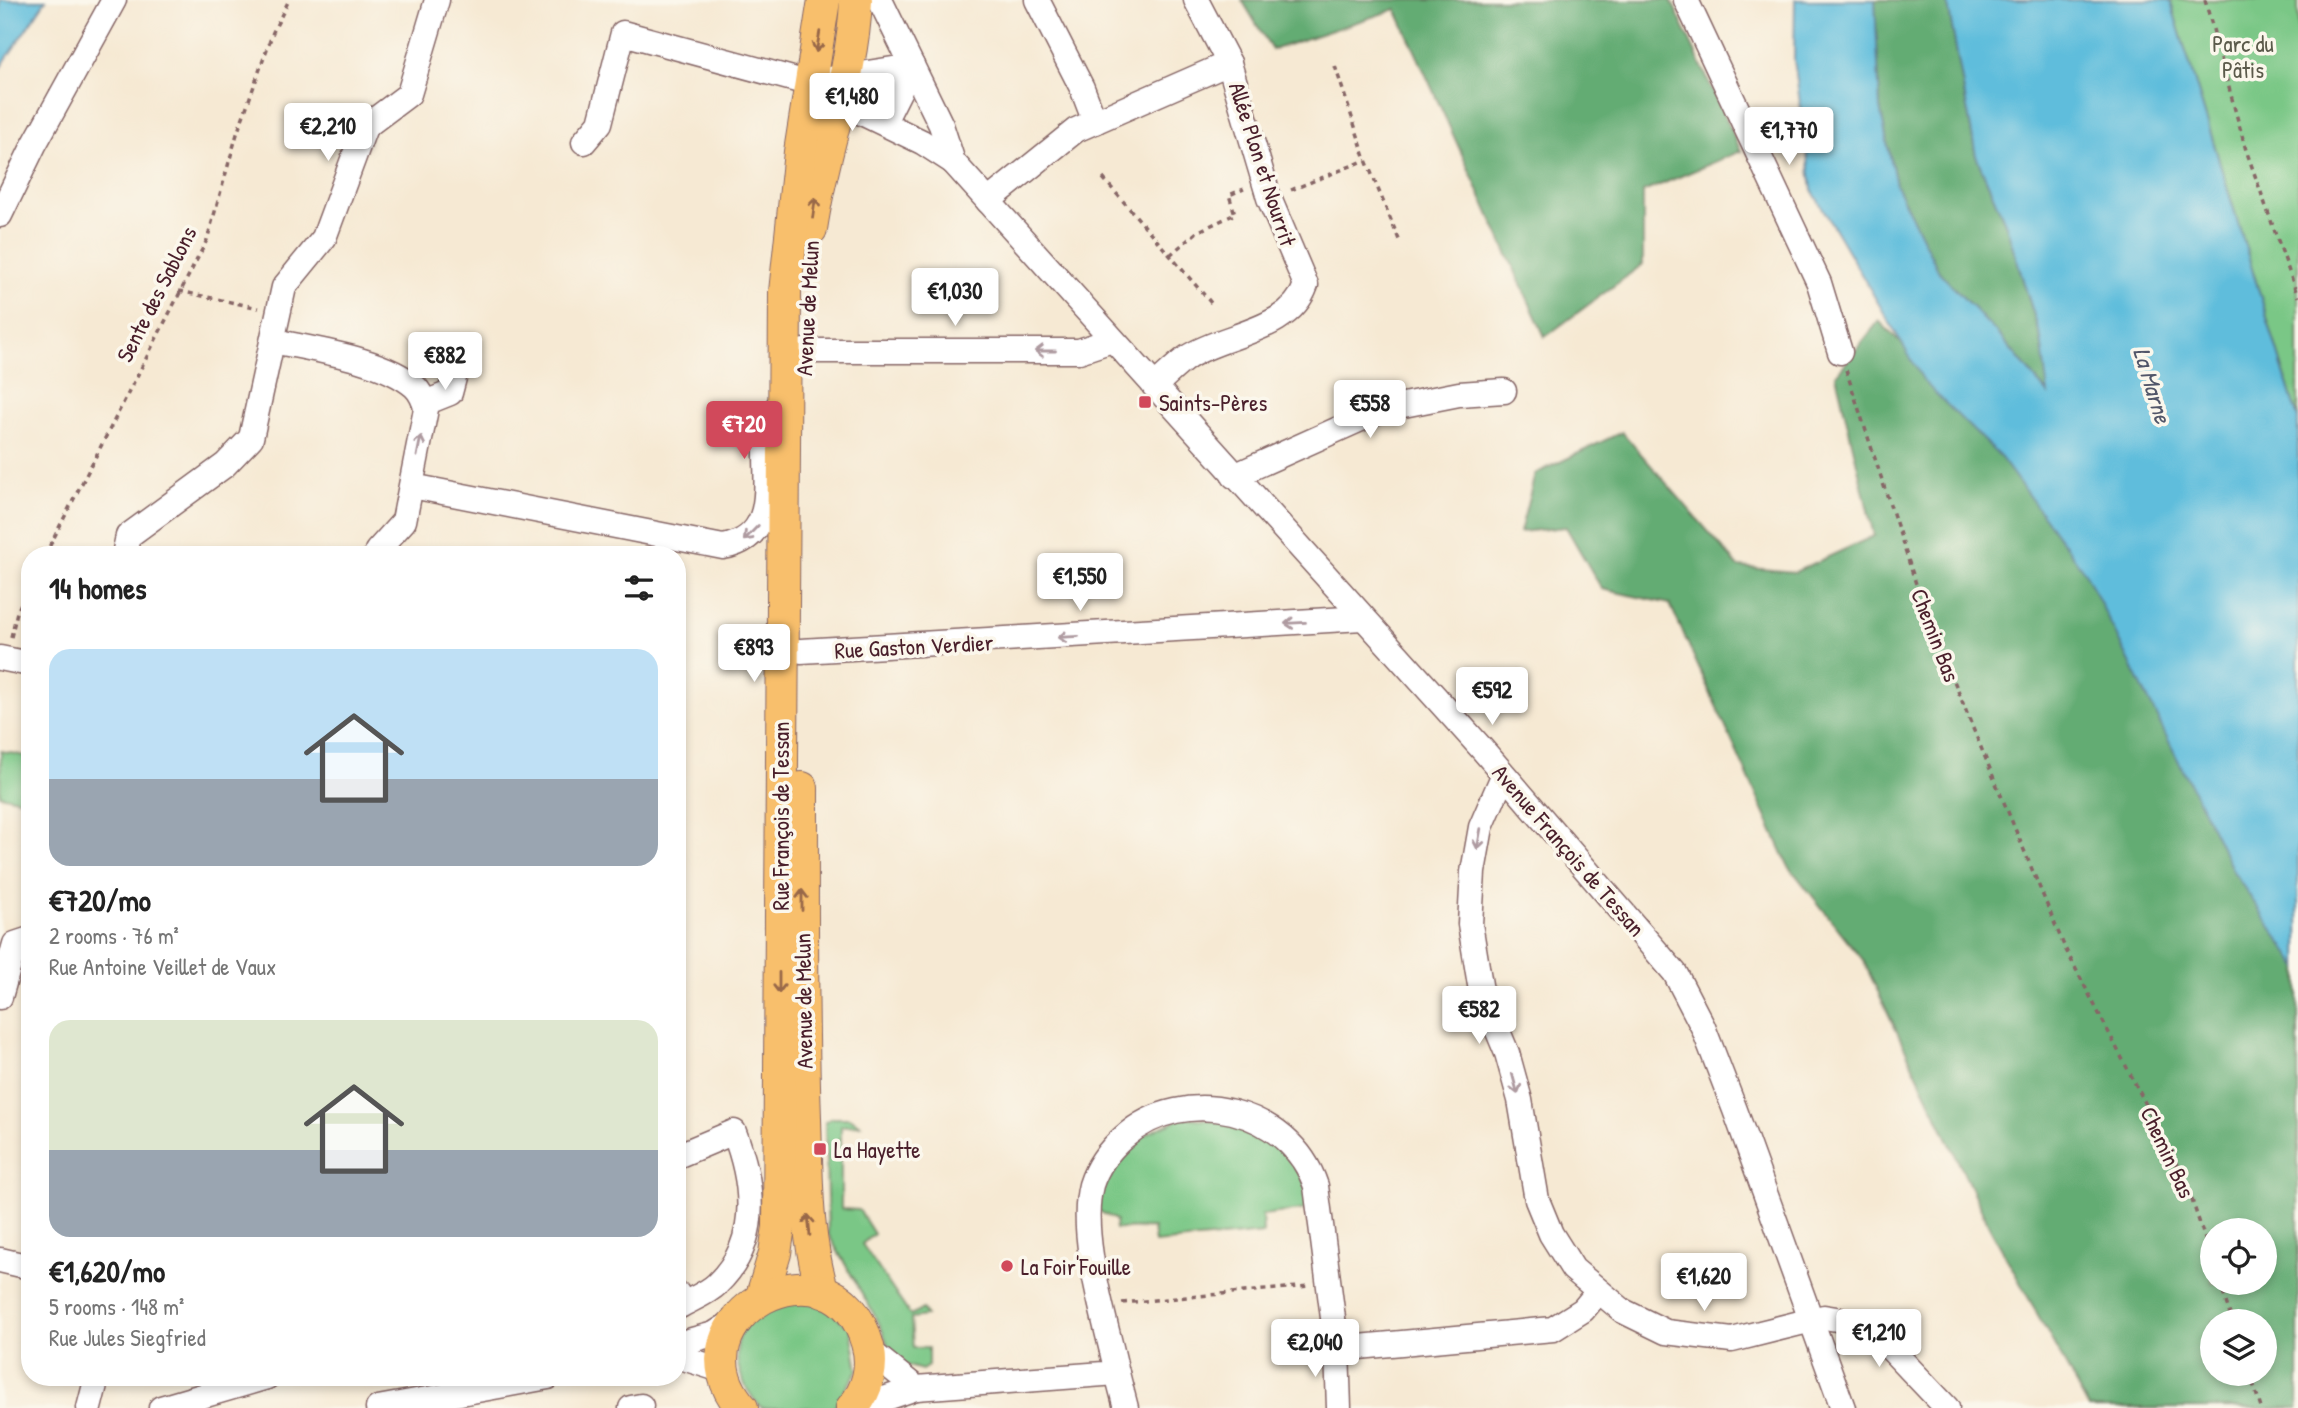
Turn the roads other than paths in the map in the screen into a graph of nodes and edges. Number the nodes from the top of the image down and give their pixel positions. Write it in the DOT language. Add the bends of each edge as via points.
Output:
graph roads {
  1 [pos="114,0"];
  2 [pos="437,0"];
  3 [pos="824,0"];
  4 [pos="856,0"];
  5 [pos="880,0"];
  6 [pos="1037,0"];
  7 [pos="1196,0"];
  8 [pos="1686,0"];
  9 [pos="1230,63"];
  10 [pos="912,66"];
  11 [pos="811,84"];
  12 [pos="843,88"];
  13 [pos="884,122"];
  14 [pos="1095,122"];
  15 [pos="584,142"];
  16 [pos="953,162"];
  17 [pos="988,201"];
  18 [pos="0,215"];
  19 [pos="1112,340"];
  20 [pos="274,341"];
  21 [pos="804,351"];
  22 [pos="1840,352"];
  23 [pos="460,355"];
  24 [pos="1154,386"];
  25 [pos="1504,391"];
  26 [pos="782,400"];
  27 [pos="425,403"];
  28 [pos="1234,476"];
  29 [pos="412,486"];
  30 [pos="126,546"];
  31 [pos="384,546"];
  32 [pos="1363,618"];
  33 [pos="801,651"];
  34 [pos="3,659"];
  35 [pos="21,662"];
  36 [pos="1503,776"];
  37 [pos="21,942"];
  38 [pos="0,997"];
  39 [pos="686,1152"];
  40 [pos="0,1260"];
  41 [pos="21,1265"];
  42 [pos="823,1292"];
  43 [pos="1598,1292"];
  44 [pos="762,1296"];
  45 [pos="686,1303"];
  46 [pos="1810,1319"];
  47 [pos="736,1320"];
  48 [pos="686,1342"];
  49 [pos="1337,1349"];
  50 [pos="869,1350"];
  51 [pos="686,1363"];
  52 [pos="1117,1373"];
  53 [pos="96,1386"];
  54 [pos="236,1386"];
  55 [pos="499,1386"];
  56 [pos="528,1386"];
  57 [pos="730,1395"];
  58 [pos="938,1397"];
  59 [pos="917,1398"];
  60 [pos="868,1406"];
  61 [pos="92,1407"];
  62 [pos="161,1408"];
  63 [pos="379,1408"];
  64 [pos="457,1408"];
  65 [pos="1126,1408"];
  66 [pos="1339,1408"];
  67 [pos="1843,1408"];
  68 [pos="1947,1408"];
  1 -- 18 [label="street"];
  2 -- 20 [label="street" via="409,94 365,127 324,238 284,287"];
  3 -- 11 [label="main road, Rue François de Tessan, one-way"];
  4 -- 12 [label="main road, Avenue de Melun"];
  5 -- 10 [label="street"];
  6 -- 14 [label="street"];
  7 -- 9 [label="street, Allée Plon et Nourrit"];
  8 -- 22 [label="street" via="1819,283"];
  9 -- 14 [label="street"];
  9 -- 24 [label="street, Allée Plon et Nourrit" via="1269,198 1306,285 1300,303 1282,316 1188,357"];
  10 -- 12 [label="street"];
  10 -- 13 [label="street"];
  10 -- 16 [label="street"];
  11 -- 12 [label="street"];
  11 -- 15 [label="street" via="623,33 600,123"];
  11 -- 26 [label="main road, Rue François de Tessan" via="789,239"];
  12 -- 13 [label="street"];
  21 -- 12 [label="main road, Avenue de Melun, one-way" via="804,292 816,194"];
  13 -- 16 [label="street"];
  14 -- 17 [label="street" via="1076,131"];
  16 -- 17 [label="street, Avenue François de Tessan"];
  17 -- 19 [label="street, Avenue François de Tessan"];
  19 -- 21 [label="street, one-way" via="1079,351"];
  19 -- 24 [label="street, Avenue François de Tessan"];
  20 -- 27 [label="street" via="397,375 416,387"];
  20 -- 30 [label="street" via="251,438 225,465 128,536"];
  21 -- 33 [label="main road, Avenue de Melun"];
  23 -- 27 [label="street" via="450,393"];
  24 -- 28 [label="street, Avenue François de Tessan"];
  25 -- 28 [label="street" via="1459,394 1383,409"];
  26 -- 29 [label="street, one-way" via="766,425 766,501 761,521 746,539 723,547"];
  26 -- 44 [label="main road, Rue François de Tessan, one-way" via="779,1227"];
  29 -- 27 [label="street, one-way"];
  28 -- 32 [label="street, Avenue François de Tessan"];
  29 -- 31 [label="street" via="404,521"];
  32 -- 33 [label="street, Rue Gaston Verdier, one-way"];
  32 -- 36 [label="street, Avenue François de Tessan"];
  42 -- 33 [label="main road, Avenue de Melun, one-way" via="808,1223"];
  34 -- 35 [label="street"];
  36 -- 43 [label="street, one-way" via="1481,827 1473,872 1470,924 1481,991 1507,1053 1520,1100 1537,1200 1573,1269"];
  36 -- 46 [label="street, Avenue François de Tessan" via="1675,973 1703,1027"];
  37 -- 38 [label="street" via="15,944"];
  39 -- 45 [label="street" via="734,1132 752,1191 749,1227 736,1262 716,1286"];
  40 -- 41 [label="street"];
  42 -- 44 [label="main road" via="802,1287"];
  42 -- 50 [label="main road" via="854,1314"];
  43 -- 46 [label="street" via="1623,1311 1666,1332 1732,1340"];
  43 -- 49 [label="street" via="1583,1310 1553,1329"];
  44 -- 47 [label="main road"];
  46 -- 67 [label="street, Avenue François de Tessan"];
  46 -- 68 [label="street" via="1867,1324"];
  47 -- 48 [label="street" via="714,1334"];
  47 -- 57 [label="main road" via="726,1344"];
  49 -- 52 [label="street" via="1316,1186 1299,1151 1252,1118 1200,1107 1155,1116 1133,1129 1113,1146 1092,1183 1088,1234"];
  49 -- 66 [label="street"];
  50 -- 59 [label="street"];
  50 -- 60 [label="main road"];
  51 -- 57 [label="street"];
  52 -- 58 [label="street"];
  52 -- 65 [label="street"];
  53 -- 61 [label="street"];
  54 -- 62 [label="street"];
  55 -- 63 [label="street"];
  56 -- 64 [label="street"];
  58 -- 59 [label="street"];
  59 -- 60 [label="street"];
}
